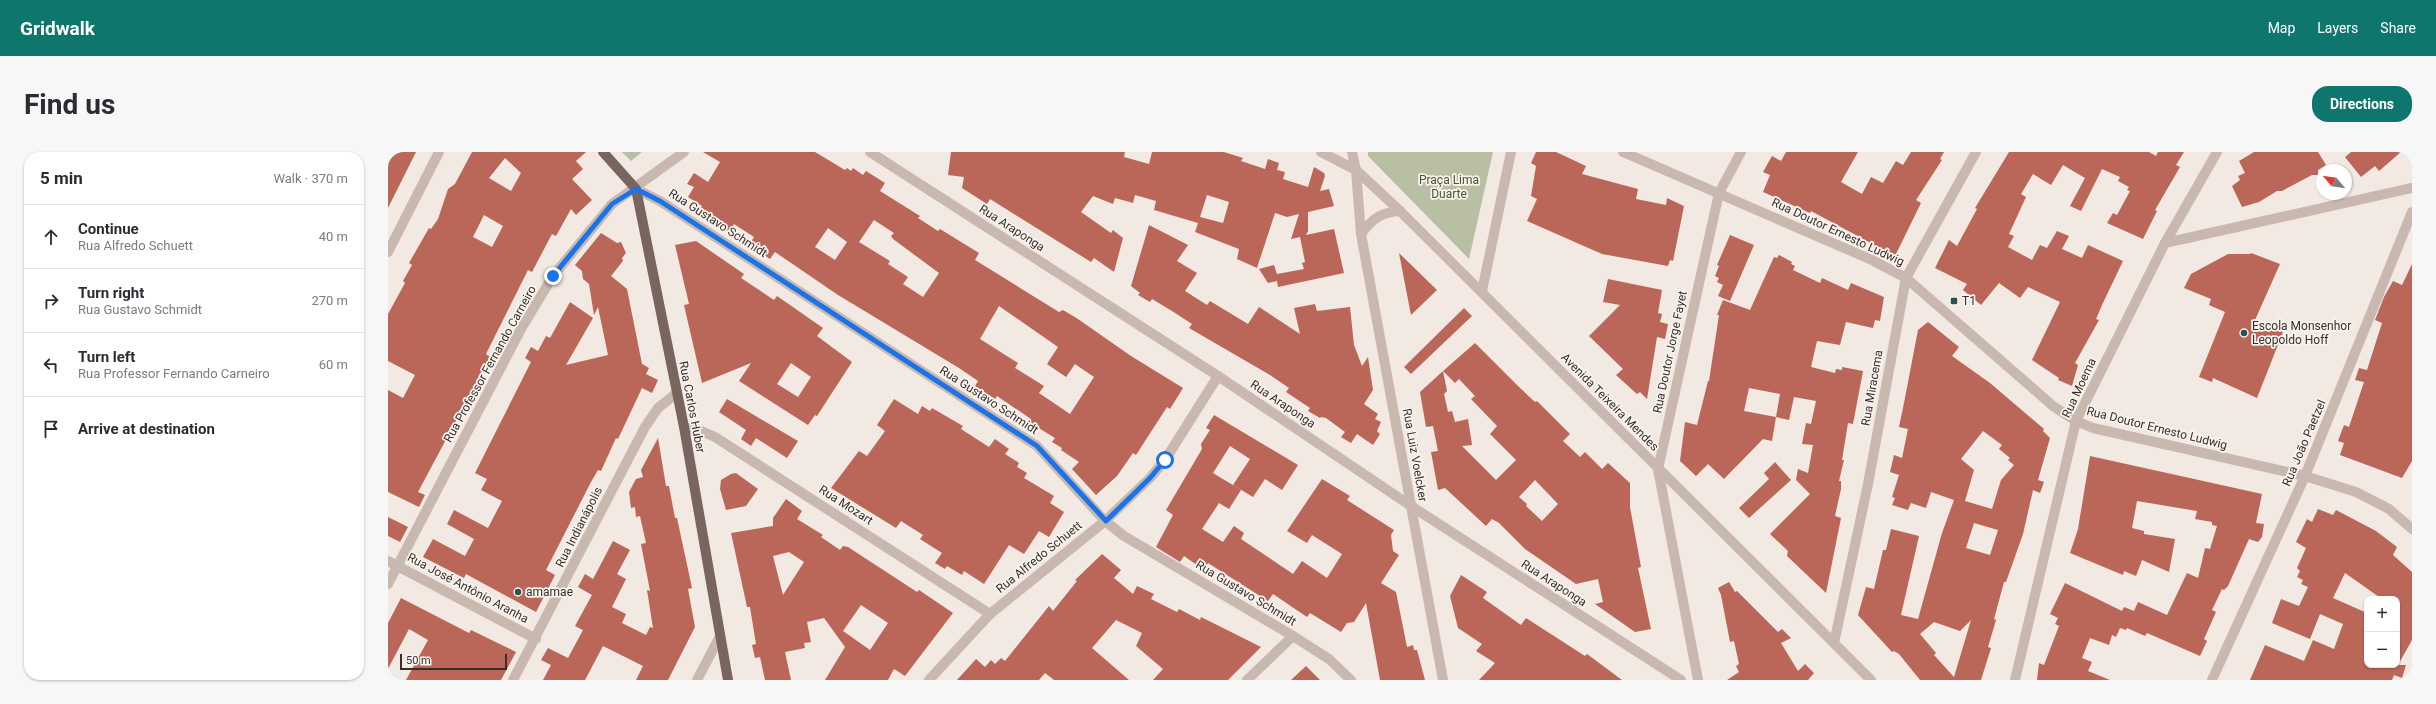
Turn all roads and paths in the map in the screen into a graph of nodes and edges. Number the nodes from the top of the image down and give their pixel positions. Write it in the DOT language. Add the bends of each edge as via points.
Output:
graph roads {
  1 [pos="440,152"];
  2 [pos="603,152"];
  3 [pos="684,152"];
  4 [pos="870,152"];
  5 [pos="1321,152"];
  6 [pos="1352,152"];
  7 [pos="1511,152"];
  8 [pos="1623,152"];
  9 [pos="1741,152"];
  10 [pos="1976,152"];
  11 [pos="2217,152"];
  12 [pos="1356,170"];
  13 [pos="2412,188"];
  14 [pos="636,189"];
  15 [pos="1719,193"];
  16 [pos="1400,211"];
  17 [pos="2412,212"];
  18 [pos="1361,234"];
  19 [pos="2165,244"];
  20 [pos="388,252"];
  21 [pos="1906,278"];
  22 [pos="1482,291"];
  23 [pos="1218,376"];
  24 [pos="677,393"];
  25 [pos="2076,421"];
  26 [pos="684,427"];
  27 [pos="1658,469"];
  28 [pos="2305,476"];
  29 [pos="1410,506"];
  30 [pos="1106,521"];
  31 [pos="2412,529"];
  32 [pos="393,563"];
  33 [pos="388,584"];
  34 [pos="990,614"];
  35 [pos="1293,636"];
  36 [pos="719,638"];
  37 [pos="536,639"];
  38 [pos="1834,643"];
  39 [pos="513,680"];
  40 [pos="697,680"];
  41 [pos="728,680"];
  42 [pos="929,680"];
  43 [pos="1247,680"];
  44 [pos="1351,680"];
  45 [pos="1442,680"];
  46 [pos="1681,680"];
  47 [pos="1698,680"];
  48 [pos="1871,680"];
  49 [pos="2015,680"];
  50 [pos="2212,680"];
  1 -- 20 [label="street"];
  2 -- 14 [label="main road"];
  3 -- 14 [label="street, Rua Professor Fernando Carneiro"];
  4 -- 23 [label="street, Rua Araponga"];
  5 -- 12 [label="street, Avenida Teixeira Mendes"];
  6 -- 12 [label="street, Rua Luiz Voelcker"];
  7 -- 22 [label="street"];
  8 -- 15 [label="street, Rua Doutor Ernesto Ludwig"];
  9 -- 15 [label="street, Rua Doutor Jorge Fayet"];
  10 -- 21 [label="street, Rua Miracema"];
  11 -- 19 [label="street, Rua Moema"];
  12 -- 16 [label="street, Avenida Teixeira Mendes"];
  12 -- 18 [label="street, Rua Luiz Voelcker"];
  13 -- 19 [label="street"];
  14 -- 24 [label="main road, Rua Carlos Huber"];
  14 -- 30 [label="street, Rua Gustavo Schmidt" via="660,201 1037,446"];
  14 -- 32 [label="street, Rua Professor Fernando Carneiro" via="612,204 553,276 521,329"];
  15 -- 21 [label="street, Rua Doutor Ernesto Ludwig" via="1872,260"];
  15 -- 27 [label="street, Rua Doutor Jorge Fayet"];
  16 -- 18 [label="street" via="1378,216"];
  16 -- 22 [label="street, Avenida Teixeira Mendes"];
  17 -- 28 [label="street, Rua João Paetzel"];
  18 -- 29 [label="street, Rua Luiz Voelcker"];
  19 -- 25 [label="street, Rua Moema"];
  21 -- 25 [label="street, Rua Doutor Ernesto Ludwig" via="2053,406"];
  21 -- 38 [label="street, Rua Miracema" via="1868,484"];
  22 -- 27 [label="street, Avenida Teixeira Mendes"];
  23 -- 29 [label="street, Rua Araponga"];
  23 -- 30 [label="street, Rua Alfredo Schuett" via="1165,460"];
  24 -- 26 [label="main road, Rua Carlos Huber"];
  24 -- 37 [label="street, Rua Indianápolis" via="658,408 645,427"];
  25 -- 28 [label="street, Rua Doutor Ernesto Ludwig" via="2093,428"];
  25 -- 49 [label="street, Rua Moema"];
  26 -- 34 [label="street, Rua Mozart" via="715,437"];
  26 -- 36 [label="main road, Rua Carlos Huber"];
  27 -- 38 [label="street, Avenida Teixeira Mendes"];
  27 -- 47 [label="street, Rua Doutor Jorge Fayet"];
  28 -- 31 [label="street, Rua Doutor Ernesto Ludwig" via="2356,492 2389,510"];
  28 -- 50 [label="street, Rua João Paetzel"];
  29 -- 45 [label="street, Rua Luiz Voelcker"];
  29 -- 46 [label="street, Rua Araponga"];
  30 -- 34 [label="street, Rua Alfredo Schuett"];
  30 -- 35 [label="street, Rua Gustavo Schmidt" via="1124,536"];
  32 -- 33 [label="street, Rua Professor Fernando Carneiro"];
  32 -- 37 [label="street, Rua José Antônio Aranha"];
  34 -- 42 [label="street, Rua Alfredo Schuett"];
  35 -- 43 [label="street"];
  35 -- 44 [label="street, Rua Gustavo Schmidt" via="1329,659"];
  36 -- 40 [label="street"];
  36 -- 41 [label="main road, Rua Carlos Huber"];
  37 -- 39 [label="street, Rua Indianápolis"];
  38 -- 48 [label="street, Avenida Teixeira Mendes"];
}
